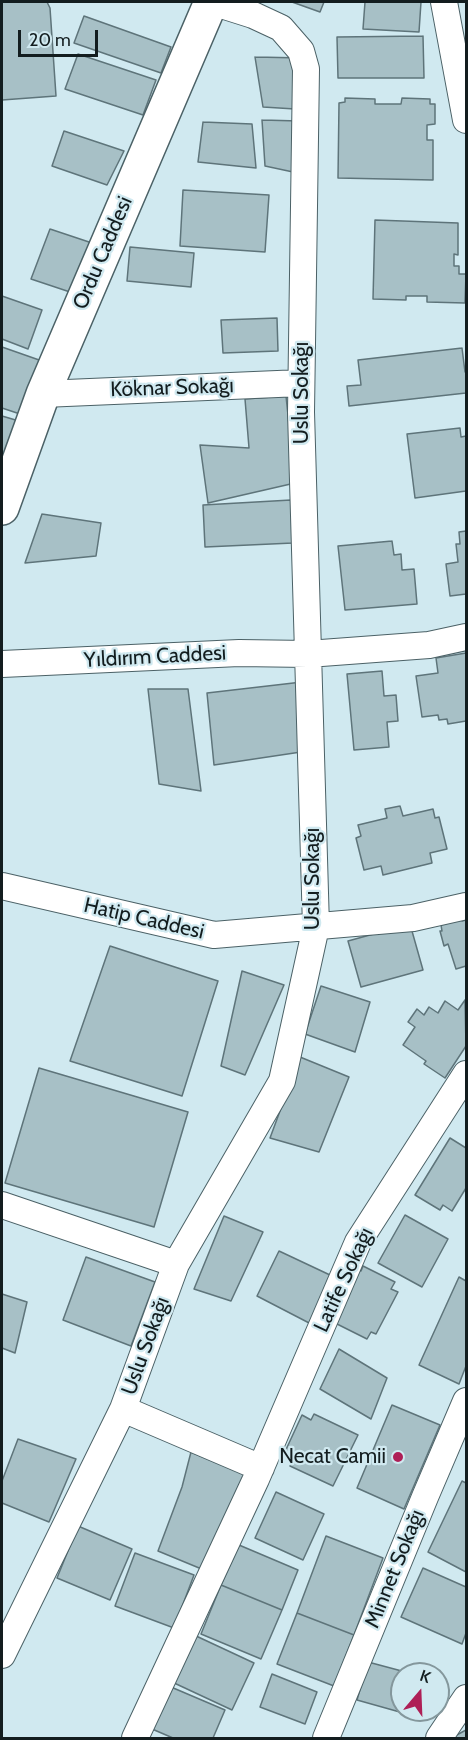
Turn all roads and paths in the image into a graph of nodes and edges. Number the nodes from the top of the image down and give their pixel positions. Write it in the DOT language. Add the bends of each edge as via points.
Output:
graph roads {
  1 [pos="212,2"];
  2 [pos="444,2"];
  3 [pos="466,120"];
  4 [pos="301,383"];
  5 [pos="43,394"];
  6 [pos="2,508"];
  7 [pos="466,637"];
  8 [pos="308,654"];
  9 [pos="2,664"];
  10 [pos="2,886"];
  11 [pos="466,906"];
  12 [pos="316,927"];
  13 [pos="466,1074"];
  14 [pos="2,1205"];
  15 [pos="176,1264"];
  16 [pos="466,1401"];
  17 [pos="123,1409"];
  18 [pos="261,1468"];
  19 [pos="2,1655"];
  20 [pos="466,1698"];
  21 [pos="135,1738"];
  22 [pos="326,1738"];
  23 [pos="439,1738"];
  1 -- 4 [label="street, Uslu Sokağı" via="281,28 301,51 306,69"];
  1 -- 5 [label="street, Ordu Caddesi"];
  2 -- 3 [label="street"];
  4 -- 5 [label="street, Köknar Sokağı"];
  4 -- 8 [label="street, Uslu Sokağı"];
  5 -- 6 [label="street, Ordu Caddesi"];
  7 -- 8 [label="street, Yıldırım Caddesi" via="429,645"];
  8 -- 9 [label="street, Yıldırım Caddesi" via="239,653"];
  8 -- 12 [label="street, Uslu Sokağı"];
  10 -- 12 [label="street, Hatip Caddesi" via="214,935"];
  11 -- 12 [label="street, Hatip Caddesi" via="413,918"];
  12 -- 15 [label="street, Uslu Sokağı" via="282,1081"];
  13 -- 18 [label="street, Latife Sokağı" via="358,1242"];
  14 -- 15 [label="street"];
  15 -- 17 [label="street, Uslu Sokağı"];
  16 -- 22 [label="street, Minnet Sokağı"];
  17 -- 18 [label="street"];
  17 -- 19 [label="street, Uslu Sokağı"];
  18 -- 21 [label="street, Latife Sokağı"];
  20 -- 23 [label="street"];
}
